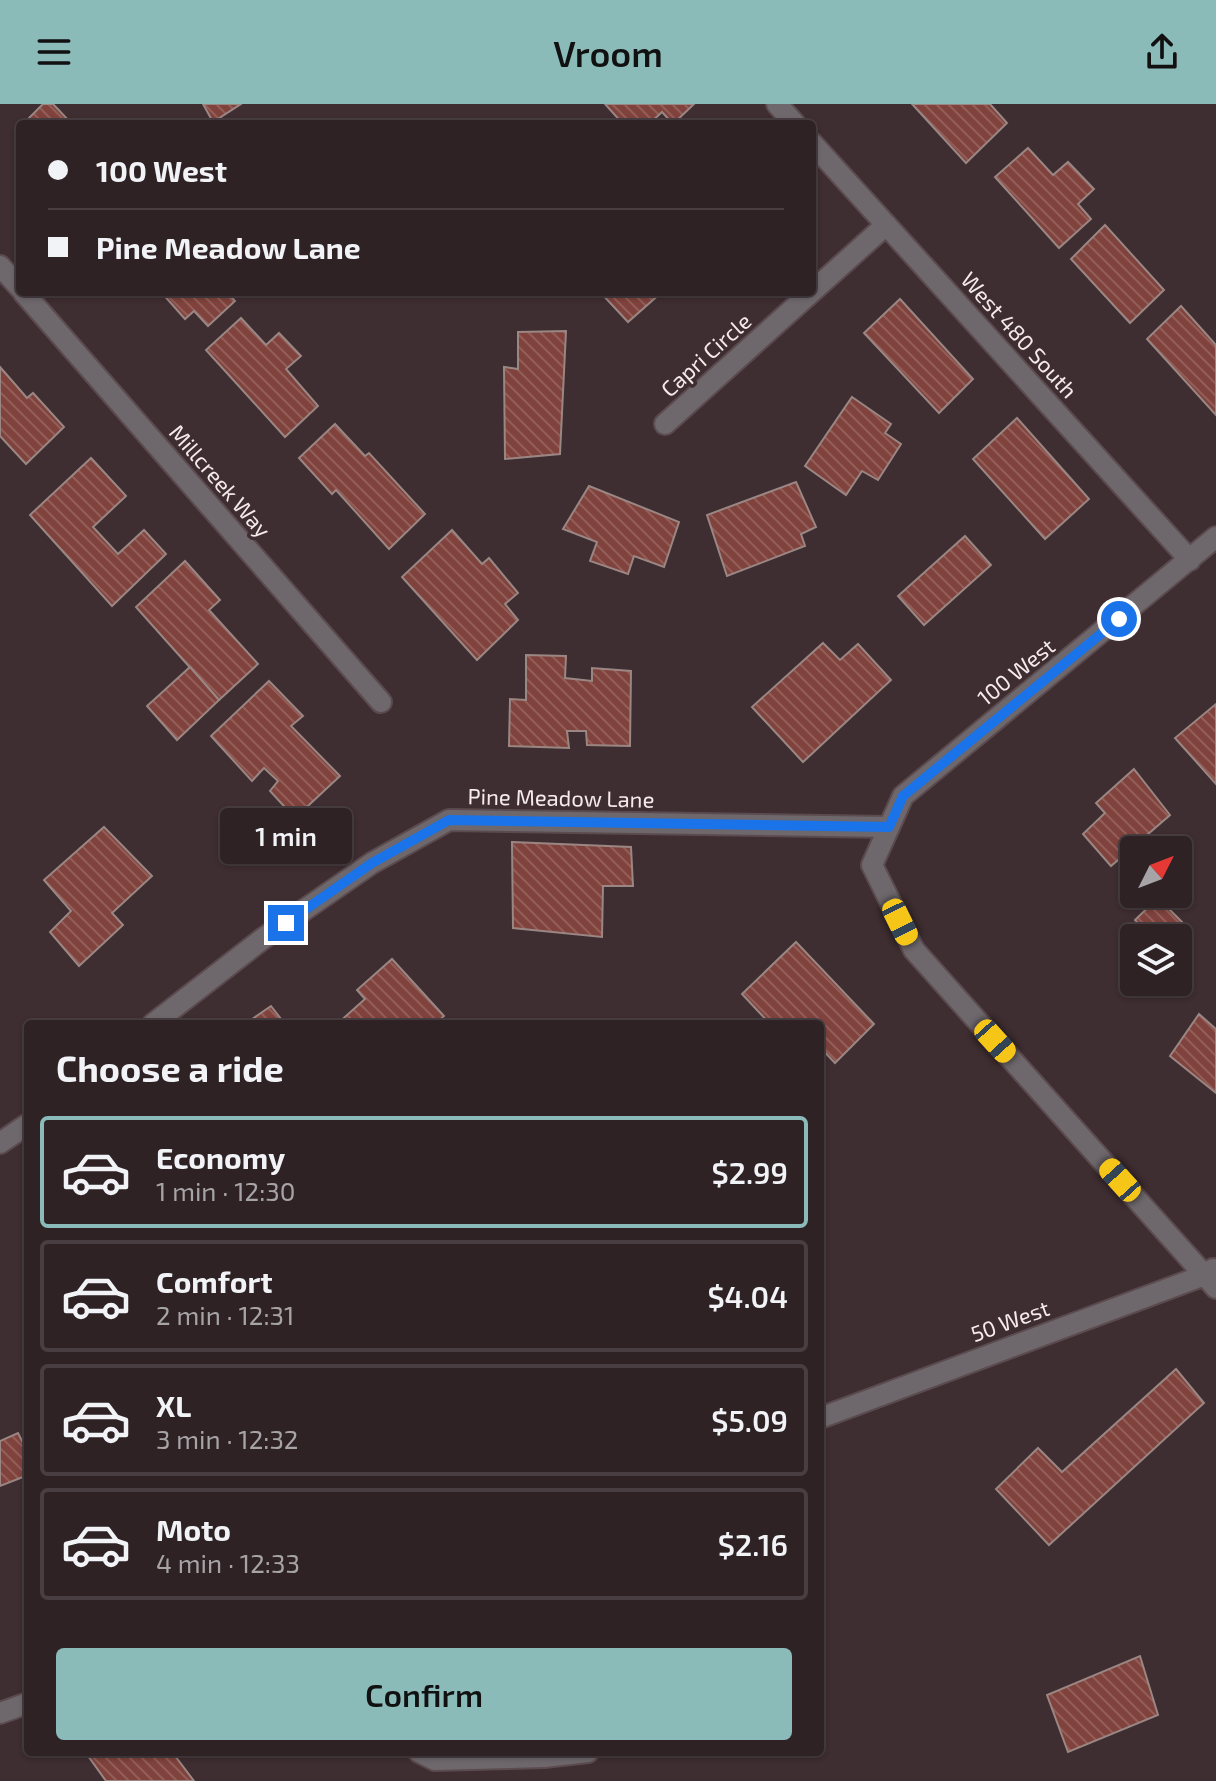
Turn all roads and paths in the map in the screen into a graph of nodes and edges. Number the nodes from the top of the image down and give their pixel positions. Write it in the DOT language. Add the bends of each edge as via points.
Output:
graph roads {
  1 [pos="777,104"];
  2 [pos="791,120"];
  3 [pos="816,147"];
  4 [pos="886,225"];
  5 [pos="0,266"];
  6 [pos="16,283"];
  7 [pos="816,288"];
  8 [pos="27,296"];
  9 [pos="807,296"];
  10 [pos="665,424"];
  11 [pos="1216,537"];
  12 [pos="1190,560"];
  13 [pos="381,702"];
  14 [pos="889,827"];
  15 [pos="158,1020"];
  16 [pos="24,1127"];
  17 [pos="0,1143"];
  18 [pos="1212,1277"];
  19 [pos="824,1417"];
  20 [pos="24,1704"];
  21 [pos="0,1713"];
  22 [pos="428,1756"];
  23 [pos="553,1756"];
  1 -- 2 [label="street"];
  3 -- 4 [label="street, West 480 South"];
  4 -- 7 [label="street, Capri Circle"];
  4 -- 12 [label="street, West 480 South"];
  5 -- 6 [label="street, Millcreek Way"];
  8 -- 13 [label="street, Millcreek Way"];
  9 -- 10 [label="street, Capri Circle"];
  11 -- 12 [label="street, 100 West"];
  12 -- 14 [label="street, 100 West" via="903,796"];
  14 -- 15 [label="street, Pine Meadow Lane" via="449,820 372,863"];
  14 -- 18 [label="street, 100 West" via="872,865 914,950"];
  16 -- 17 [label="street"];
  18 -- 19 [label="street, 50 West"];
  20 -- 21 [label="street"];
  22 -- 23 [label="street"];
}
